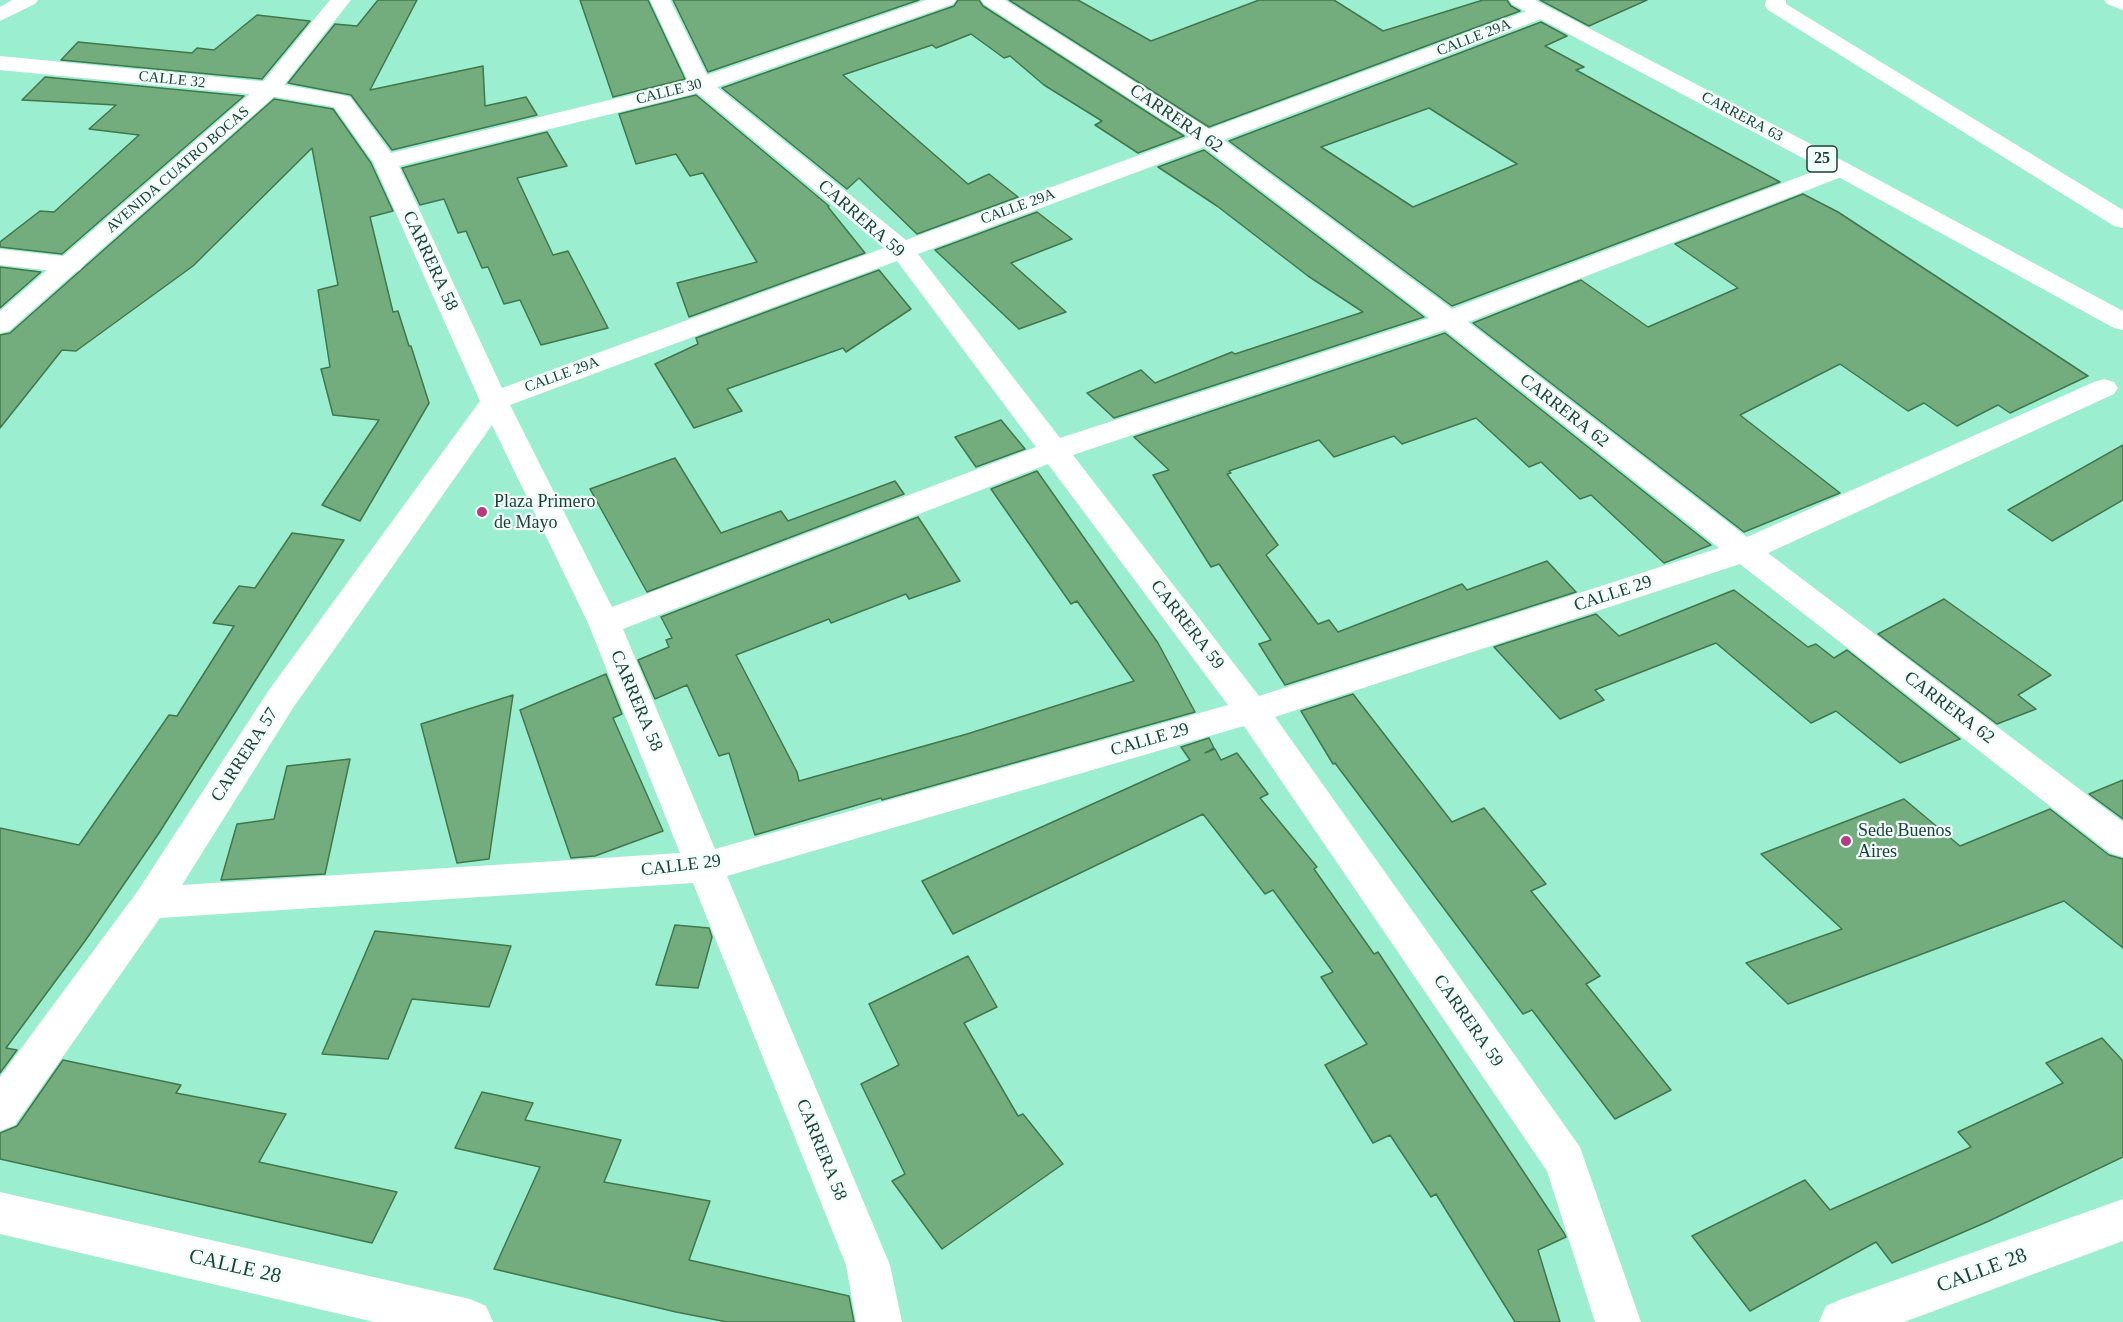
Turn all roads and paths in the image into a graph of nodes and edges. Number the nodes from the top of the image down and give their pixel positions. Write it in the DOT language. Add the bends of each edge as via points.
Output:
graph roads {
  1 [pos="28,0"];
  2 [pos="341,0"];
  3 [pos="660,0"];
  4 [pos="946,0"];
  5 [pos="991,0"];
  6 [pos="1519,0"];
  7 [pos="1776,0"];
  8 [pos="2114,0"];
  9 [pos="2123,4"];
  10 [pos="1542,12"];
  11 [pos="0,15"];
  12 [pos="0,63"];
  13 [pos="701,85"];
  14 [pos="269,89"];
  15 [pos="342,102"];
  16 [pos="1207,138"];
  17 [pos="385,162"];
  18 [pos="1841,169"];
  19 [pos="2123,221"];
  20 [pos="901,249"];
  21 [pos="0,257"];
  22 [pos="70,265"];
  23 [pos="1449,320"];
  24 [pos="2123,322"];
  25 [pos="0,325"];
  26 [pos="2104,388"];
  27 [pos="494,400"];
  28 [pos="1053,451"];
  29 [pos="1744,551"];
  30 [pos="604,623"];
  31 [pos="1252,711"];
  32 [pos="2123,842"];
  33 [pos="706,867"];
  34 [pos="150,903"];
  35 [pos="0,1111"];
  36 [pos="0,1213"];
  37 [pos="2123,1220"];
  38 [pos="470,1322"];
  39 [pos="879,1322"];
  40 [pos="1618,1322"];
  41 [pos="1842,1322"];
  1 -- 11 [label="street"];
  2 -- 14 [label="street, AVENIDA CUATRO BOCAS"];
  3 -- 13 [label="street, CARRERA 59"];
  4 -- 13 [label="street, CALLE 30"];
  5 -- 16 [label="street, CARRERA 62"];
  6 -- 10 [label="street, CARRERA 63 / 25"];
  7 -- 19 [label="street" via="1775,6"];
  8 -- 9 [label="street"];
  10 -- 16 [label="street, CALLE 29A"];
  10 -- 18 [label="street, CARRERA 63 / 25"];
  12 -- 14 [label="street, CALLE 32"];
  13 -- 17 [label="street, CALLE 30"];
  13 -- 20 [label="street, CARRERA 59"];
  14 -- 15 [label="street, CALLE 32"];
  14 -- 22 [label="street, AVENIDA CUATRO BOCAS"];
  15 -- 17 [label="street, CARRERA 58"];
  16 -- 20 [label="street, CALLE 29A"];
  16 -- 23 [label="street, CARRERA 62"];
  17 -- 27 [label="street, CARRERA 58"];
  18 -- 23 [label="street"];
  18 -- 24 [label="street, CARRERA 63 / 25"];
  20 -- 27 [label="street, CALLE 29A"];
  20 -- 28 [label="street, CARRERA 59"];
  21 -- 22 [label="street"];
  22 -- 25 [label="street, AVENIDA CUATRO BOCAS"];
  23 -- 28 [label="street"];
  23 -- 29 [label="street, CARRERA 62"];
  26 -- 29 [label="street, CALLE 29"];
  27 -- 30 [label="street, CARRERA 58"];
  27 -- 34 [label="street, CARRERA 57" via="282,699"];
  28 -- 30 [label="street"];
  28 -- 31 [label="street, CARRERA 59"];
  29 -- 31 [label="street, CALLE 29"];
  29 -- 32 [label="street, CARRERA 62"];
  30 -- 33 [label="street, CARRERA 58"];
  31 -- 33 [label="street, CALLE 29"];
  31 -- 40 [label="street, CARRERA 59" via="1566,1161"];
  33 -- 34 [label="street, CALLE 29"];
  33 -- 39 [label="street, CARRERA 58" via="868,1265"];
  34 -- 35 [label="street, CARRERA 57"];
  36 -- 38 [label="street, CALLE 28"];
  37 -- 41 [label="street, CALLE 28"];
}
